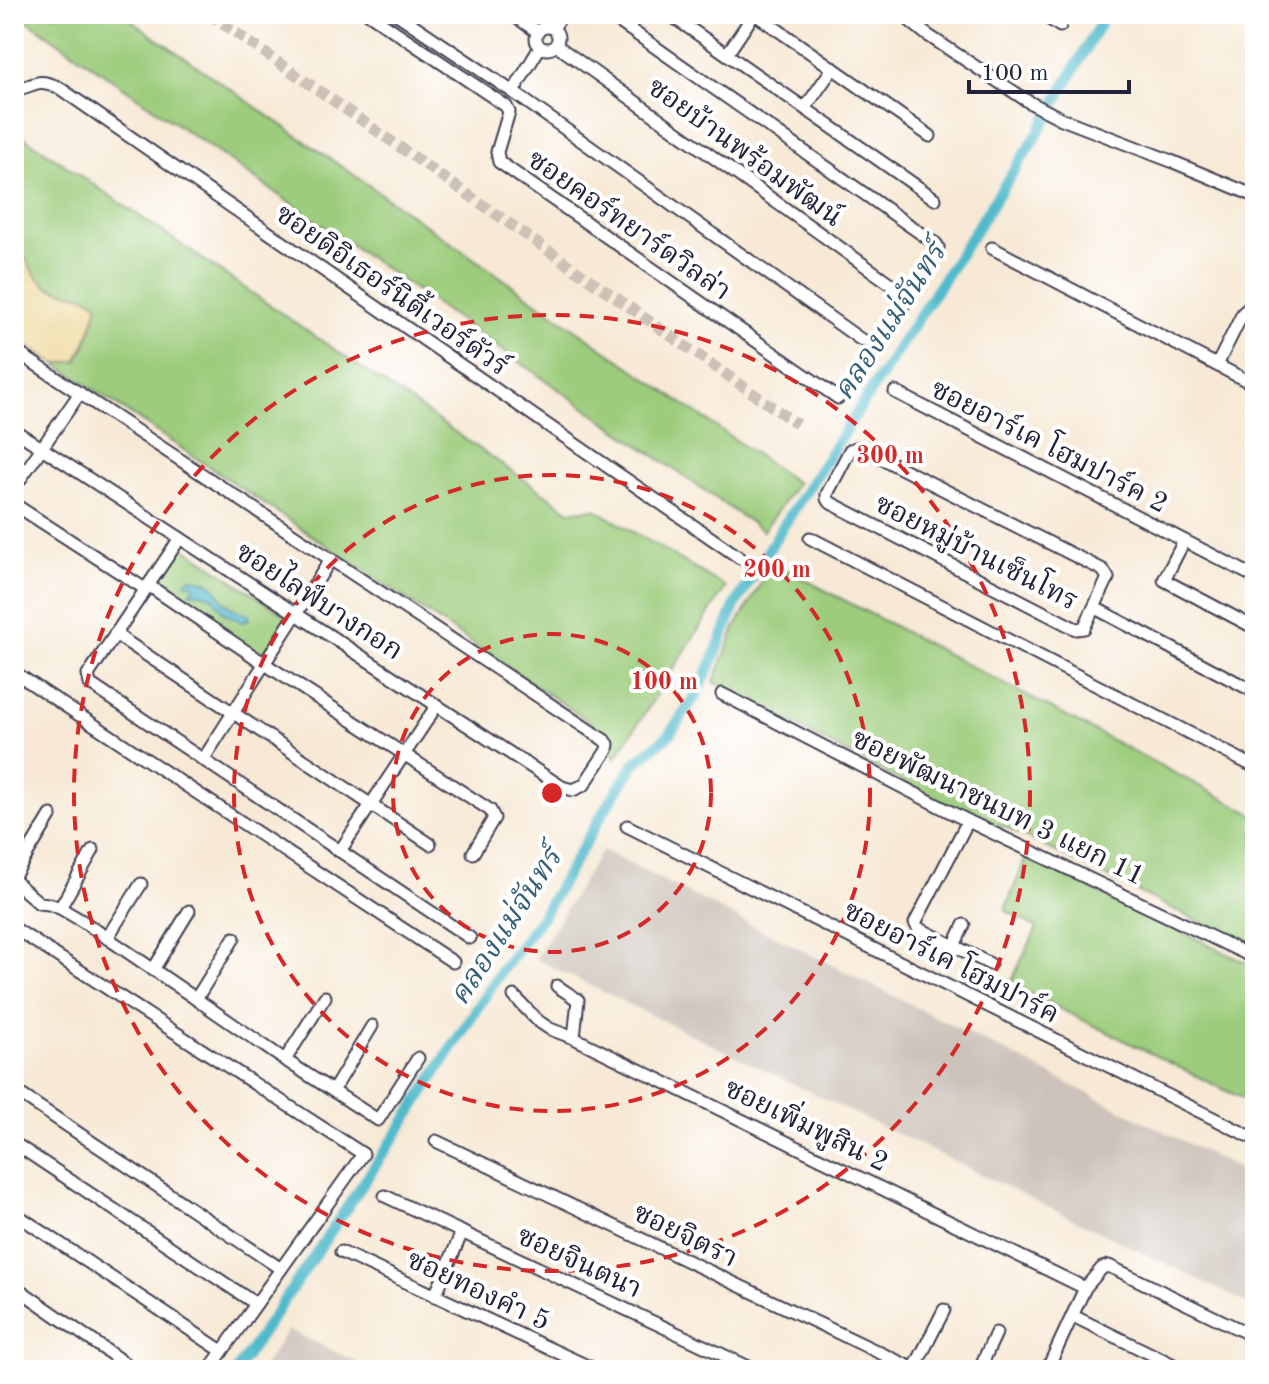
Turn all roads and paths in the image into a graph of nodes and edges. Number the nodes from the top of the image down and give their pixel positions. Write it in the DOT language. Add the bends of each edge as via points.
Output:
graph roads {
  1 [pos="369,14"];
  2 [pos="397,14"];
  3 [pos="511,14"];
  4 [pos="563,14"];
  5 [pos="608,14"];
  6 [pos="669,14"];
  7 [pos="755,14"];
  8 [pos="907,14"];
  9 [pos="1042,14"];
  10 [pos="1242,14"];
  11 [pos="1255,22"];
  12 [pos="1060,26"];
  13 [pos="553,28"];
  14 [pos="538,32"];
  15 [pos="556,45"];
  16 [pos="540,47"];
  17 [pos="727,54"];
  18 [pos="833,68"];
  19 [pos="14,89"];
  20 [pos="513,92"];
  21 [pos="805,108"];
  22 [pos="930,136"];
  23 [pos="1255,196"];
  24 [pos="935,199"];
  25 [pos="992,248"];
  26 [pos="909,297"];
  27 [pos="1255,308"];
  28 [pos="14,350"];
  29 [pos="1217,365"];
  30 [pos="1255,385"];
  31 [pos="895,392"];
  32 [pos="80,393"];
  33 [pos="838,398"];
  34 [pos="14,430"];
  35 [pos="41,448"];
  36 [pos="14,488"];
  37 [pos="14,504"];
  38 [pos="180,538"];
  39 [pos="810,538"];
  40 [pos="1184,541"];
  41 [pos="740,558"];
  42 [pos="331,559"];
  43 [pos="1255,577"];
  44 [pos="147,587"];
  45 [pos="1095,608"];
  46 [pos="297,614"];
  47 [pos="1255,628"];
  48 [pos="115,634"];
  49 [pos="265,664"];
  50 [pos="14,672"];
  51 [pos="1255,692"];
  52 [pos="722,694"];
  53 [pos="437,705"];
  54 [pos="233,713"];
  55 [pos="403,755"];
  56 [pos="203,760"];
  57 [pos="1255,767"];
  58 [pos="371,804"];
  59 [pos="51,815"];
  60 [pos="968,821"];
  61 [pos="627,826"];
  62 [pos="430,844"];
  63 [pos="93,850"];
  64 [pos="340,851"];
  65 [pos="473,853"];
  66 [pos="14,879"];
  67 [pos="141,884"];
  68 [pos="60,908"];
  69 [pos="189,911"];
  70 [pos="964,925"];
  71 [pos="14,928"];
  72 [pos="107,938"];
  73 [pos="234,938"];
  74 [pos="470,938"];
  75 [pos="954,946"];
  76 [pos="1255,958"];
  77 [pos="453,962"];
  78 [pos="990,964"];
  79 [pos="153,970"];
  80 [pos="557,986"];
  81 [pos="514,996"];
  82 [pos="325,997"];
  83 [pos="196,999"];
  84 [pos="372,1026"];
  85 [pos="574,1038"];
  86 [pos="418,1058"];
  87 [pos="285,1060"];
  88 [pos="14,1090"];
  89 [pos="333,1091"];
  90 [pos="1255,1139"];
  91 [pos="436,1141"];
  92 [pos="16,1149"];
  93 [pos="385,1196"];
  94 [pos="14,1213"];
  95 [pos="462,1232"];
  96 [pos="341,1252"];
  97 [pos="281,1269"];
  98 [pos="14,1286"];
  99 [pos="1085,1288"];
  100 [pos="435,1296"];
  101 [pos="256,1304"];
  102 [pos="944,1310"];
  103 [pos="1073,1316"];
  104 [pos="996,1333"];
  105 [pos="1255,1337"];
  106 [pos="222,1351"];
  107 [pos="915,1369"];
  108 [pos="134,1370"];
  109 [pos="209,1370"];
  110 [pos="596,1370"];
  111 [pos="755,1370"];
  112 [pos="979,1370"];
  113 [pos="1047,1370"];
  114 [pos="1184,1370"];
  1 -- 33 [label="street, ซอยคอร์ทยาร์ดวิลล่า" via="506,106 499,162"];
  2 -- 20 [label="street"];
  3 -- 14 [label="street"];
  4 -- 13 [label="street"];
  5 -- 26 [label="street" via="936,244 937,252"];
  6 -- 17 [label="street"];
  7 -- 17 [label="street"];
  7 -- 18 [label="street"];
  8 -- 23 [label="street" via="926,34 1029,102"];
  9 -- 12 [label="street"];
  10 -- 11 [label="street"];
  13 -- 14 [label="street"];
  13 -- 15 [label="street" via="559,38"];
  14 -- 16 [label="street"];
  15 -- 16 [label="street"];
  15 -- 26 [label="street, ซอยบ้านพร้อมพัฒน์"];
  16 -- 20 [label="street"];
  17 -- 21 [label="street"];
  18 -- 21 [label="street"];
  18 -- 22 [label="street"];
  19 -- 41 [label="street, ซอยดิอิเธอร์นิตี้เวอร์ดัวร์" via="36,81 58,87"];
  20 -- 26 [label="street" via="860,339 877,342 883,337"];
  21 -- 24 [label="street"];
  25 -- 29 [label="street"];
  27 -- 29 [label="street" via="1243,313"];
  28 -- 32 [label="street"];
  29 -- 30 [label="street"];
  31 -- 40 [label="street, ซอยอาร์เค โฮมปาร์ค 2"];
  32 -- 35 [label="street"];
  32 -- 42 [label="street"];
  34 -- 35 [label="street, ซอยไลฟ์บางกอก"];
  35 -- 36 [label="street"];
  35 -- 38 [label="street, ซอยไลฟ์บางกอก"];
  37 -- 44 [label="street"];
  38 -- 44 [label="street"];
  38 -- 46 [label="street, ซอยไลฟ์บางกอก"];
  39 -- 57 [label="street"];
  40 -- 43 [label="street, ซอยอาร์เค โฮมปาร์ค 2"];
  40 -- 47 [label="street, ซอยอาร์เค โฮมปาร์ค 2" via="1164,580"];
  42 -- 46 [label="street"];
  42 -- 53 [label="street, ซอยไลฟ์บางกอก" via="604,740 607,750 584,785 573,790"];
  44 -- 48 [label="street"];
  44 -- 49 [label="street"];
  45 -- 45 [label="street, ซอยหมู่บ้านเซ็นโทร" via="1108,578 1103,570 859,447 850,450 827,494 831,503 1076,629 1084,628"];
  45 -- 51 [label="street, ซอยหมู่บ้านเซ็นโทร"];
  46 -- 49 [label="street"];
  46 -- 53 [label="street, ซอยไลฟ์บางกอก"];
  48 -- 54 [label="street"];
  48 -- 56 [label="street" via="88,675 90,684"];
  49 -- 54 [label="street"];
  49 -- 55 [label="street"];
  50 -- 77 [label="street"];
  52 -- 60 [label="street, ซอยพัฒนาชนบท 3 แยก 11"];
  53 -- 55 [label="street"];
  54 -- 56 [label="street"];
  54 -- 58 [label="street"];
  55 -- 58 [label="street"];
  55 -- 65 [label="street" via="493,814"];
  56 -- 64 [label="street"];
  58 -- 62 [label="street"];
  58 -- 64 [label="street"];
  59 -- 66 [label="street"];
  60 -- 75 [label="street" via="915,920 918,928"];
  60 -- 76 [label="street, ซอยพัฒนาชนบท 3 แยก 11"];
  61 -- 90 [label="street, ซอยอาร์เค โฮมปาร์ค"];
  63 -- 68 [label="street"];
  64 -- 74 [label="street"];
  66 -- 68 [label="street" via="39,903"];
  67 -- 72 [label="street"];
  68 -- 72 [label="street"];
  69 -- 79 [label="street"];
  70 -- 75 [label="street"];
  71 -- 97 [label="street" via="363,1154"];
  72 -- 79 [label="street"];
  73 -- 83 [label="street"];
  75 -- 78 [label="street"];
  79 -- 83 [label="street"];
  80 -- 85 [label="street" via="578,1000"];
  81 -- 85 [label="street, ซอยเพิ่มพูสิน 2" via="538,1021"];
  82 -- 87 [label="street"];
  83 -- 87 [label="street"];
  84 -- 89 [label="street"];
  85 -- 99 [label="street, ซอยเพิ่มพูสิน 2"];
  86 -- 89 [label="street" via="378,1120"];
  87 -- 89 [label="street"];
  88 -- 97 [label="street"];
  91 -- 107 [label="street, ซอยจิตรา"];
  92 -- 101 [label="street"];
  93 -- 95 [label="street, ซอยจินตนา"];
  94 -- 106 [label="street"];
  95 -- 100 [label="street"];
  95 -- 111 [label="street, ซอยจินตนา"];
  96 -- 100 [label="street, ซอยทองคำ 5"];
  97 -- 101 [label="street"];
  98 -- 108 [label="street"];
  99 -- 103 [label="street"];
  99 -- 105 [label="street" via="1109,1266"];
  100 -- 110 [label="street, ซอยทองคำ 5"];
  101 -- 106 [label="street"];
  102 -- 107 [label="street"];
  103 -- 113 [label="street"];
  103 -- 114 [label="street"];
  104 -- 112 [label="street"];
  106 -- 109 [label="street"];
}
